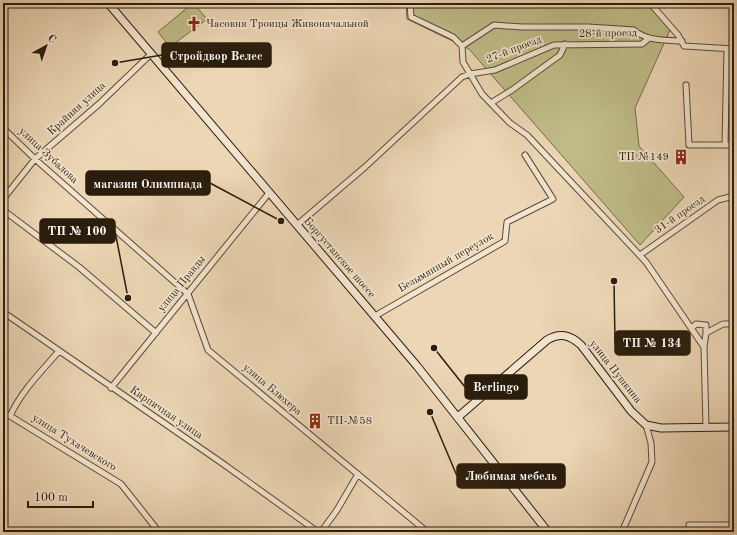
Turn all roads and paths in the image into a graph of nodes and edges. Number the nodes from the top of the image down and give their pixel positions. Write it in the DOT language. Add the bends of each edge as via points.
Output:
graph roads {
  1 [pos="108,3"];
  2 [pos="410,3"];
  3 [pos="650,3"];
  4 [pos="649,38"];
  5 [pos="683,43"];
  6 [pos="565,44"];
  7 [pos="462,46"];
  8 [pos="727,49"];
  9 [pos="734,49"];
  10 [pos="151,54"];
  11 [pos="470,74"];
  12 [pos="686,85"];
  13 [pos="491,103"];
  14 [pos="3,128"];
  15 [pos="725,145"];
  16 [pos="734,145"];
  17 [pos="525,155"];
  18 [pos="35,159"];
  19 [pos="269,193"];
  20 [pos="734,196"];
  21 [pos="3,199"];
  22 [pos="3,210"];
  23 [pos="297,225"];
  24 [pos="640,255"];
  25 [pos="188,294"];
  26 [pos="3,312"];
  27 [pos="375,316"];
  28 [pos="734,324"];
  29 [pos="692,328"];
  30 [pos="706,332"];
  31 [pos="156,333"];
  32 [pos="704,347"];
  33 [pos="59,352"];
  34 [pos="111,388"];
  35 [pos="3,416"];
  36 [pos="10,416"];
  37 [pos="458,417"];
  38 [pos="646,425"];
  39 [pos="706,427"];
  40 [pos="734,427"];
  41 [pos="358,474"];
  42 [pos="689,525"];
  43 [pos="734,525"];
  44 [pos="425,530"];
  45 [pos="159,532"];
  46 [pos="318,532"];
  47 [pos="321,532"];
  48 [pos="548,532"];
  49 [pos="622,532"];
  1 -- 10 [label="street, Боргустанское шоссе"];
  2 -- 7 [label="street" via="411,17 453,37"];
  3 -- 5 [label="street"];
  4 -- 5 [label="street"];
  4 -- 6 [label="street, 28-й проезд" via="642,44"];
  4 -- 7 [label="street" via="634,30 494,25"];
  5 -- 8 [label="street"];
  6 -- 11 [label="street, 27-й проезд" via="554,45 495,70"];
  6 -- 13 [label="street, 28-й проезд" via="560,55"];
  7 -- 11 [label="street" via="463,62"];
  8 -- 9 [label="street"];
  8 -- 15 [label="street"];
  10 -- 18 [label="street, Крайняя улица" via="99,104"];
  10 -- 19 [label="street, Боргустанское шоссе"];
  11 -- 13 [label="street" via="482,94"];
  11 -- 23 [label="street" via="462,77 365,167"];
  12 -- 15 [label="street" via="689,145"];
  13 -- 24 [label="street" via="510,123 527,135"];
  14 -- 18 [label="street, улица Зубалова"];
  15 -- 16 [label="street"];
  17 -- 27 [label="street, Безымянный переулок" via="553,199 508,222 505,241"];
  18 -- 21 [label="street, Крайняя улица"];
  18 -- 25 [label="street, улица Зубалова"];
  19 -- 23 [label="street, Боргустанское шоссе"];
  19 -- 25 [label="street, улица Правды"];
  20 -- 24 [label="street, 31-й проезд" via="718,200"];
  22 -- 31 [label="street" via="79,267"];
  23 -- 27 [label="street, Боргустанское шоссе"];
  24 -- 29 [label="street"];
  25 -- 31 [label="street, улица Правды"];
  25 -- 41 [label="street, улица Блюхера" via="208,350"];
  26 -- 33 [label="street, Кирпичная улица"];
  27 -- 37 [label="street, Боргустанское шоссе"];
  28 -- 30 [label="street" via="723,324"];
  29 -- 30 [label="street" via="696,324 706,324"];
  29 -- 32 [label="street"];
  30 -- 32 [label="street"];
  31 -- 34 [label="street, улица Правды"];
  32 -- 39 [label="street"];
  33 -- 34 [label="street, Кирпичная улица"];
  33 -- 36 [label="street" via="29,384"];
  34 -- 46 [label="street, Кирпичная улица"];
  35 -- 36 [label="street"];
  36 -- 45 [label="street, улица Тухачевского" via="121,484"];
  37 -- 38 [label="street, улица Пушкина" via="547,340 562,335 569,336 580,345 631,411"];
  37 -- 48 [label="street, Боргустанское шоссе"];
  38 -- 39 [label="street" via="661,428"];
  38 -- 49 [label="street" via="651,443 652,462"];
  39 -- 40 [label="street"];
  41 -- 44 [label="street, улица Блюхера"];
  41 -- 47 [label="street"];
  42 -- 43 [label="street"];
}
